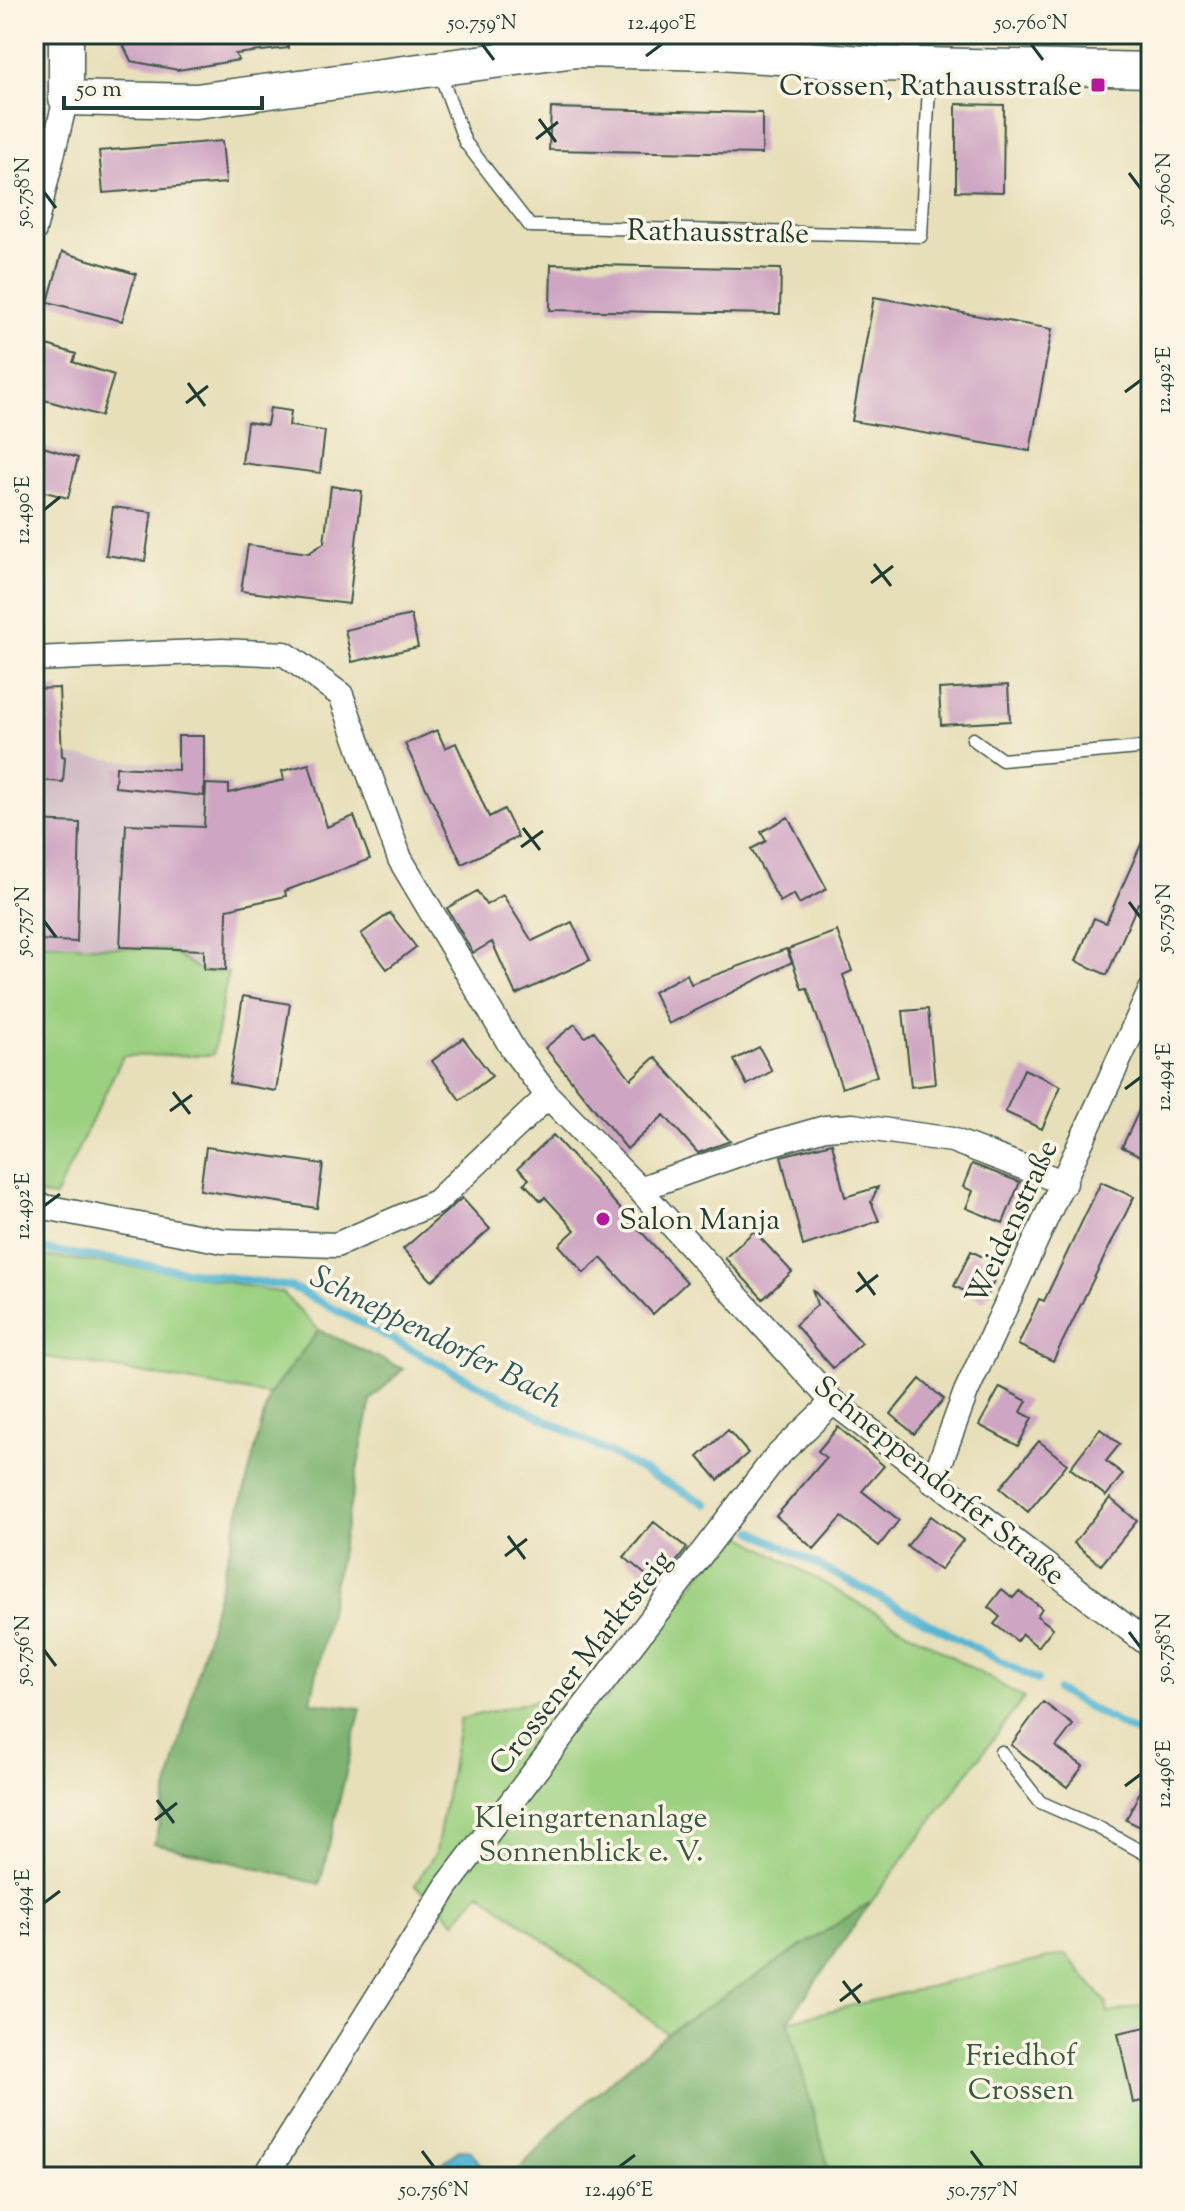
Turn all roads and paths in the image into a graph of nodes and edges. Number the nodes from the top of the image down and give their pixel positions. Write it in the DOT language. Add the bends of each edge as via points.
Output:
graph roads {
  1 [pos="66,34"];
  2 [pos="930,65"];
  3 [pos="438,68"];
  4 [pos="1151,70"];
  5 [pos="66,98"];
  6 [pos="34,230"];
  7 [pos="34,659"];
  8 [pos="973,739"];
  9 [pos="1151,747"];
  10 [pos="1151,990"];
  11 [pos="548,1096"];
  12 [pos="1065,1183"];
  13 [pos="639,1189"];
  14 [pos="34,1205"];
  15 [pos="833,1402"];
  16 [pos="933,1482"];
  17 [pos="1151,1646"];
  18 [pos="1001,1752"];
  19 [pos="1151,1857"];
  20 [pos="265,2177"];
  1 -- 5 [label="street"];
  2 -- 3 [label="street" via="576,50"];
  2 -- 3 [label="lane, Rathausstraße" via="921,236 530,226 465,142"];
  2 -- 4 [label="street"];
  3 -- 5 [label="street" via="196,101"];
  5 -- 6 [label="street"];
  7 -- 11 [label="street, Schneppendorfer Straße" via="222,651 285,654 341,695 400,859 514,1051"];
  8 -- 9 [label="lane" via="1002,760"];
  10 -- 12 [label="street, Weidenstraße"];
  11 -- 13 [label="street, Schneppendorfer Straße"];
  11 -- 14 [label="street" via="436,1202 336,1245 223,1241"];
  12 -- 13 [label="street" via="952,1140 853,1126 825,1128 762,1146"];
  12 -- 16 [label="street, Weidenstraße" via="966,1392"];
  13 -- 15 [label="street, Schneppendorfer Straße"];
  15 -- 16 [label="street, Schneppendorfer Straße"];
  15 -- 20 [label="street, Crossener Marktsteig" via="774,1459 447,1886"];
  16 -- 17 [label="street, Schneppendorfer Straße"];
  18 -- 19 [label="lane" via="1040,1802"];
}
